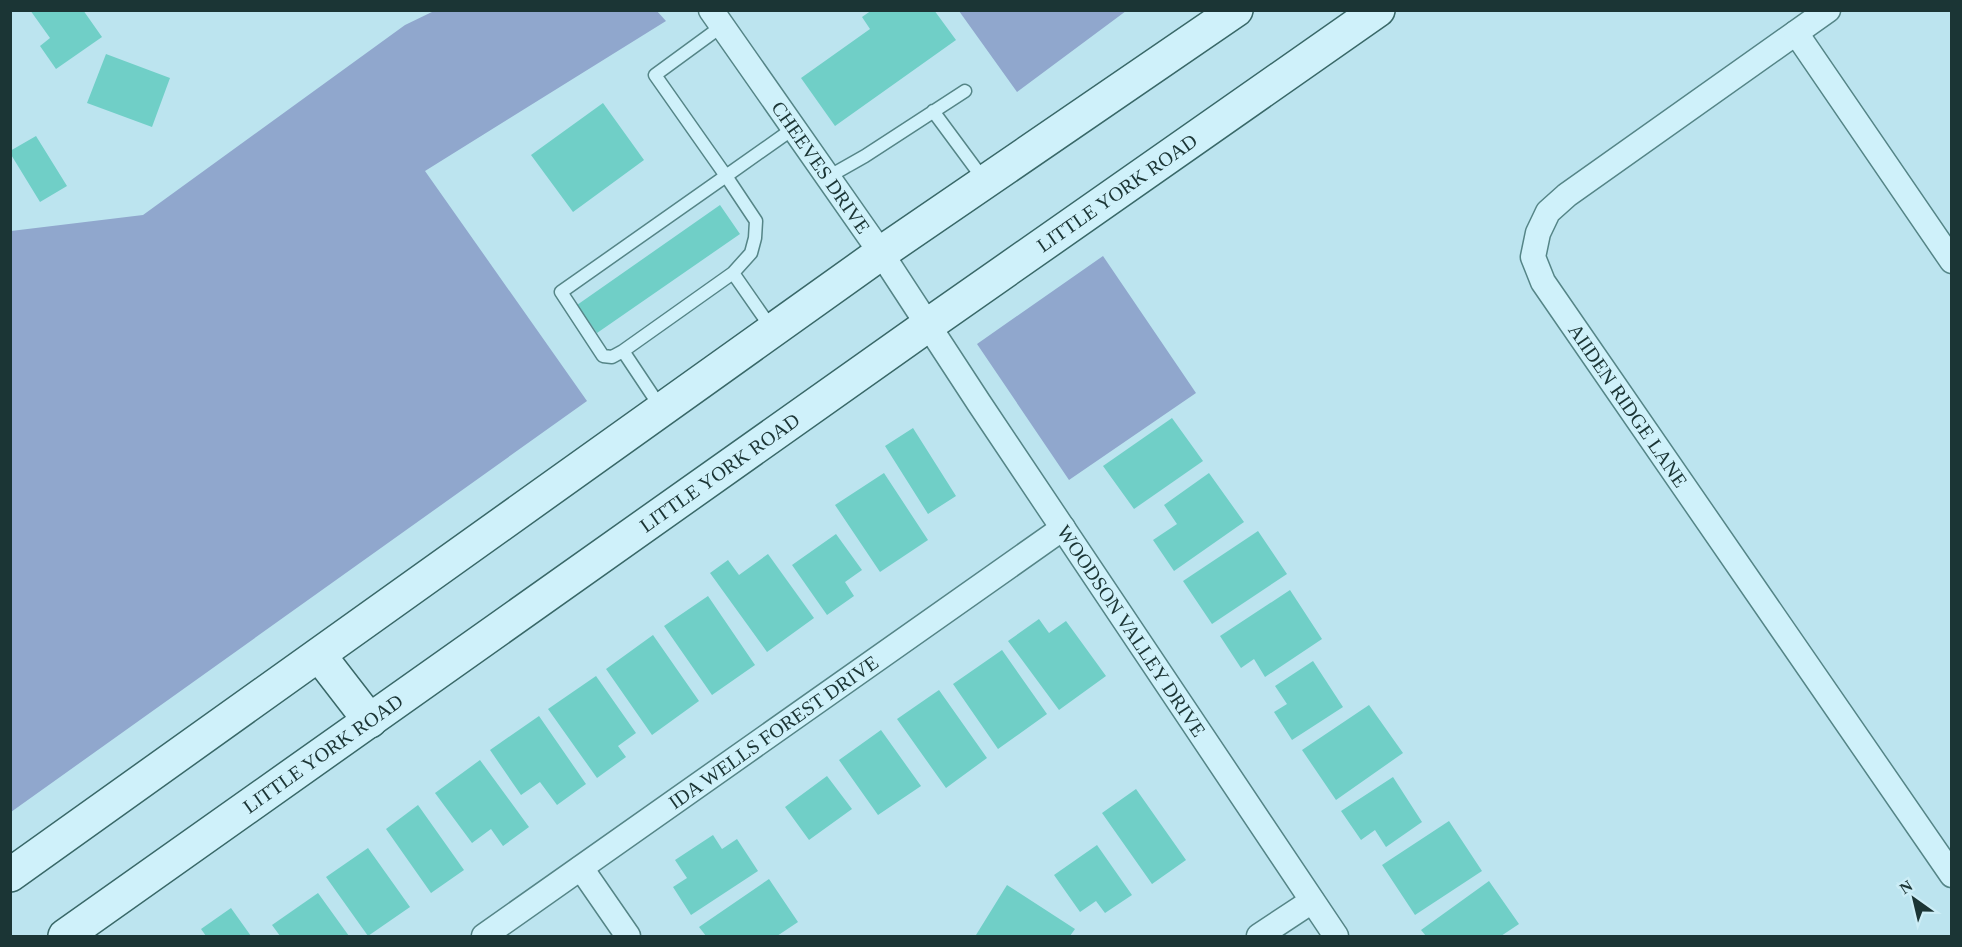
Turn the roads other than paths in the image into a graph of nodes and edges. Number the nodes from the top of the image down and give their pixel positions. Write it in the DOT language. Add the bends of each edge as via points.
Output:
graph roads {
  1 [pos="1236,10"];
  2 [pos="1378,10"];
  3 [pos="1828,10"];
  4 [pos="717,18"];
  5 [pos="1796,33"];
  6 [pos="965,91"];
  7 [pos="933,111"];
  8 [pos="794,128"];
  9 [pos="726,176"];
  10 [pos="828,177"];
  11 [pos="986,182"];
  12 [pos="881,253"];
  13 [pos="1952,261"];
  14 [pos="733,273"];
  15 [pos="928,324"];
  16 [pos="773,330"];
  17 [pos="623,351"];
  18 [pos="662,409"];
  19 [pos="1063,528"];
  20 [pos="319,655"];
  21 [pos="369,720"];
  22 [pos="581,868"];
  23 [pos="10,875"];
  24 [pos="1952,875"];
  25 [pos="1312,901"];
  26 [pos="65,936"];
  27 [pos="484,936"];
  28 [pos="628,936"];
  29 [pos="1259,936"];
  30 [pos="1336,936"];
  1 -- 11 [label="main road"];
  2 -- 15 [label="main road, LITTLE YORK ROAD"];
  3 -- 5 [label="street, AIIDEN RIDGE LANE"];
  4 -- 8 [label="street, CHEEVES DRIVE"];
  4 -- 9 [label="lane" via="655,75"];
  5 -- 13 [label="street"];
  5 -- 24 [label="street, AIIDEN RIDGE LANE" via="1567,195 1548,212 1533,257 1543,282"];
  6 -- 7 [label="lane"];
  7 -- 10 [label="lane"];
  7 -- 11 [label="lane"];
  8 -- 9 [label="lane"];
  8 -- 10 [label="street, CHEEVES DRIVE"];
  9 -- 14 [label="lane" via="756,221 751,253"];
  9 -- 17 [label="lane" via="561,292 603,356 612,357"];
  10 -- 12 [label="street, CHEEVES DRIVE"];
  11 -- 12 [label="main road"];
  12 -- 15 [label="street, CHEEVES DRIVE"];
  12 -- 16 [label="main road"];
  14 -- 16 [label="lane"];
  14 -- 17 [label="lane"];
  15 -- 19 [label="street, WOODSON VALLEY DRIVE"];
  15 -- 21 [label="main road, LITTLE YORK ROAD"];
  16 -- 18 [label="main road"];
  17 -- 18 [label="lane"];
  18 -- 20 [label="main road"];
  19 -- 22 [label="street, IDA WELLS FOREST DRIVE"];
  19 -- 25 [label="street, WOODSON VALLEY DRIVE"];
  20 -- 21 [label="main road"];
  20 -- 23 [label="main road"];
  21 -- 26 [label="main road, LITTLE YORK ROAD"];
  22 -- 27 [label="street, IDA WELLS FOREST DRIVE"];
  22 -- 28 [label="street"];
  25 -- 29 [label="street"];
  25 -- 30 [label="street, WOODSON VALLEY DRIVE"];
}
